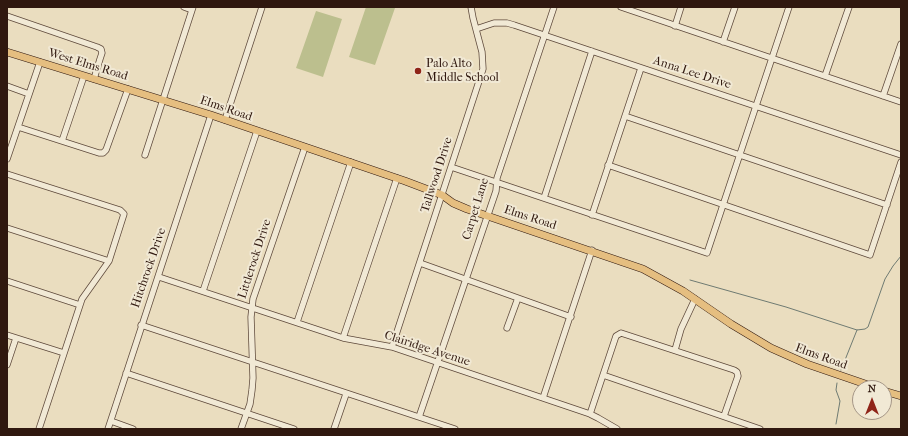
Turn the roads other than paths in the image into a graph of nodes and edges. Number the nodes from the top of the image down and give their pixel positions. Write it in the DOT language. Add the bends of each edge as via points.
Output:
graph roads {
  1 [pos="184,7"];
  2 [pos="262,7"];
  3 [pos="471,7"];
  4 [pos="554,7"];
  5 [pos="620,7"];
  6 [pos="681,7"];
  7 [pos="735,7"];
  8 [pos="789,7"];
  9 [pos="849,7"];
  10 [pos="193,8"];
  11 [pos="629,8"];
  12 [pos="7,16"];
  13 [pos="675,26"];
  14 [pos="476,29"];
  15 [pos="544,35"];
  16 [pos="723,42"];
  17 [pos="901,44"];
  18 [pos="592,51"];
  19 [pos="7,52"];
  20 [pos="772,58"];
  21 [pos="40,62"];
  22 [pos="640,68"];
  23 [pos="84,76"];
  24 [pos="825,76"];
  25 [pos="94,79"];
  26 [pos="7,86"];
  27 [pos="128,89"];
  28 [pos="29,94"];
  29 [pos="884,96"];
  30 [pos="163,100"];
  31 [pos="901,102"];
  32 [pos="756,106"];
  33 [pos="211,115"];
  34 [pos="625,116"];
  35 [pos="225,120"];
  36 [pos="18,127"];
  37 [pos="257,131"];
  38 [pos="62,141"];
  39 [pos="304,147"];
  40 [pos="145,155"];
  41 [pos="740,155"];
  42 [pos="901,155"];
  43 [pos="7,159"];
  44 [pos="351,162"];
  45 [pos="901,162"];
  46 [pos="608,165"];
  47 [pos="451,167"];
  48 [pos="7,174"];
  49 [pos="397,178"];
  50 [pos="496,182"];
  51 [pos="442,196"];
  52 [pos="544,198"];
  53 [pos="723,204"];
  54 [pos="887,205"];
  55 [pos="592,215"];
  56 [pos="487,216"];
  57 [pos="7,228"];
  58 [pos="592,250"];
  59 [pos="109,261"];
  60 [pos="420,263"];
  61 [pos="159,277"];
  62 [pos="465,279"];
  63 [pos="7,281"];
  64 [pos="203,291"];
  65 [pos="518,298"];
  66 [pos="695,299"];
  67 [pos="80,305"];
  68 [pos="252,308"];
  69 [pos="571,317"];
  70 [pos="297,322"];
  71 [pos="141,325"];
  72 [pos="507,328"];
  73 [pos="7,335"];
  74 [pos="16,338"];
  75 [pos="343,338"];
  76 [pos="392,347"];
  77 [pos="675,350"];
  78 [pos="64,353"];
  79 [pos="252,362"];
  80 [pos="437,363"];
  81 [pos="7,365"];
  82 [pos="126,373"];
  83 [pos="603,375"];
  84 [pos="853,380"];
  85 [pos="346,394"];
  86 [pos="544,398"];
  87 [pos="247,413"];
  88 [pos="590,414"];
  89 [pos="724,416"];
  90 [pos="419,417"];
  91 [pos="111,422"];
  92 [pos="39,429"];
  93 [pos="108,429"];
  94 [pos="133,429"];
  95 [pos="241,429"];
  96 [pos="294,429"];
  97 [pos="334,429"];
  98 [pos="455,429"];
  99 [pos="618,429"];
  100 [pos="760,429"];
  1 -- 10 [label="street"];
  2 -- 35 [label="street"];
  3 -- 14 [label="street, Tallwood Drive"];
  4 -- 15 [label="street, Carpet Lane"];
  5 -- 11 [label="street"];
  6 -- 13 [label="street"];
  7 -- 16 [label="street"];
  8 -- 20 [label="street"];
  9 -- 24 [label="street"];
  10 -- 30 [label="street"];
  11 -- 13 [label="street"];
  12 -- 25 [label="street" via="101,49"];
  13 -- 16 [label="street"];
  14 -- 15 [label="street, Anna Lee Drive" via="488,24 508,23"];
  14 -- 47 [label="street, Tallwood Drive" via="483,69"];
  15 -- 18 [label="street, Anna Lee Drive"];
  15 -- 50 [label="street, Carpet Lane"];
  16 -- 20 [label="street"];
  17 -- 29 [label="street"];
  18 -- 22 [label="street, Anna Lee Drive"];
  18 -- 52 [label="street"];
  19 -- 21 [label="main road, West Elms Road"];
  20 -- 24 [label="street"];
  20 -- 32 [label="street"];
  21 -- 23 [label="main road, West Elms Road"];
  21 -- 28 [label="street"];
  22 -- 32 [label="street, Anna Lee Drive"];
  22 -- 34 [label="street"];
  23 -- 25 [label="main road, West Elms Road"];
  23 -- 38 [label="street"];
  24 -- 29 [label="street"];
  25 -- 27 [label="main road, West Elms Road"];
  26 -- 28 [label="street"];
  27 -- 30 [label="main road, West Elms Road"];
  27 -- 38 [label="street" via="103,153"];
  28 -- 36 [label="street"];
  29 -- 31 [label="street"];
  30 -- 33 [label="main road, Elms Road"];
  30 -- 40 [label="street"];
  32 -- 41 [label="street"];
  32 -- 42 [label="street, Anna Lee Drive"];
  33 -- 35 [label="main road, Elms Road"];
  33 -- 61 [label="street, Hitchrock Drive"];
  34 -- 41 [label="street"];
  34 -- 46 [label="street"];
  35 -- 37 [label="main road, Elms Road"];
  36 -- 38 [label="street"];
  36 -- 43 [label="street"];
  37 -- 39 [label="main road, Elms Road"];
  37 -- 64 [label="street"];
  39 -- 44 [label="main road, Elms Road"];
  39 -- 68 [label="street, Littlerock Drive" via="256,289"];
  41 -- 53 [label="street"];
  41 -- 54 [label="street"];
  44 -- 49 [label="main road, Elms Road"];
  44 -- 70 [label="street"];
  45 -- 54 [label="street"];
  46 -- 53 [label="street"];
  46 -- 55 [label="street"];
  47 -- 50 [label="street"];
  47 -- 51 [label="street, Tallwood Drive"];
  48 -- 59 [label="street" via="120,210 124,214"];
  49 -- 51 [label="main road, Elms Road"];
  49 -- 75 [label="street"];
  50 -- 52 [label="street"];
  50 -- 56 [label="street, Carpet Lane" via="496,191"];
  51 -- 56 [label="main road, Elms Road"];
  51 -- 60 [label="street, Tallwood Drive"];
  52 -- 55 [label="street"];
  53 -- 54 [label="street" via="870,255"];
  53 -- 55 [label="street" via="707,253"];
  56 -- 58 [label="main road, Elms Road"];
  56 -- 62 [label="street, Carpet Lane"];
  57 -- 59 [label="street"];
  58 -- 66 [label="main road, Elms Road" via="643,269"];
  58 -- 69 [label="street"];
  59 -- 67 [label="street"];
  60 -- 62 [label="street"];
  60 -- 76 [label="street, Tallwood Drive"];
  61 -- 64 [label="street, Clairidge Avenue"];
  61 -- 71 [label="street, Hitchrock Drive"];
  62 -- 65 [label="street"];
  62 -- 80 [label="street, Carpet Lane"];
  63 -- 67 [label="street"];
  64 -- 68 [label="street, Clairidge Avenue"];
  65 -- 69 [label="street"];
  65 -- 72 [label="street"];
  66 -- 77 [label="street" via="681,329"];
  66 -- 84 [label="main road, Elms Road" via="771,348"];
  67 -- 78 [label="street"];
  68 -- 70 [label="street, Clairidge Avenue"];
  68 -- 79 [label="street, Littlerock Drive"];
  69 -- 86 [label="street"];
  70 -- 75 [label="street, Clairidge Avenue"];
  71 -- 79 [label="street"];
  71 -- 82 [label="street, Hitchrock Drive"];
  73 -- 74 [label="street"];
  74 -- 78 [label="street"];
  74 -- 81 [label="street"];
  75 -- 76 [label="street, Clairidge Avenue"];
  76 -- 80 [label="street, Clairidge Avenue"];
  77 -- 83 [label="street" via="620,333 616,336"];
  77 -- 89 [label="street" via="734,370 737,374"];
  78 -- 92 [label="street"];
  79 -- 85 [label="street"];
  79 -- 87 [label="street, Littlerock Drive" via="252,390"];
  80 -- 86 [label="street, Clairidge Avenue"];
  80 -- 90 [label="street, Carpet Lane"];
  82 -- 87 [label="street"];
  82 -- 91 [label="street, Hitchrock Drive"];
  83 -- 88 [label="street"];
  83 -- 89 [label="street"];
  85 -- 90 [label="street"];
  85 -- 97 [label="street"];
  86 -- 88 [label="street, Clairidge Avenue"];
  87 -- 95 [label="street, Littlerock Drive"];
  87 -- 96 [label="street"];
  88 -- 99 [label="street, Clairidge Avenue"];
  89 -- 100 [label="street"];
  90 -- 98 [label="street"];
  91 -- 93 [label="street, Hitchrock Drive"];
  91 -- 94 [label="street"];
}
